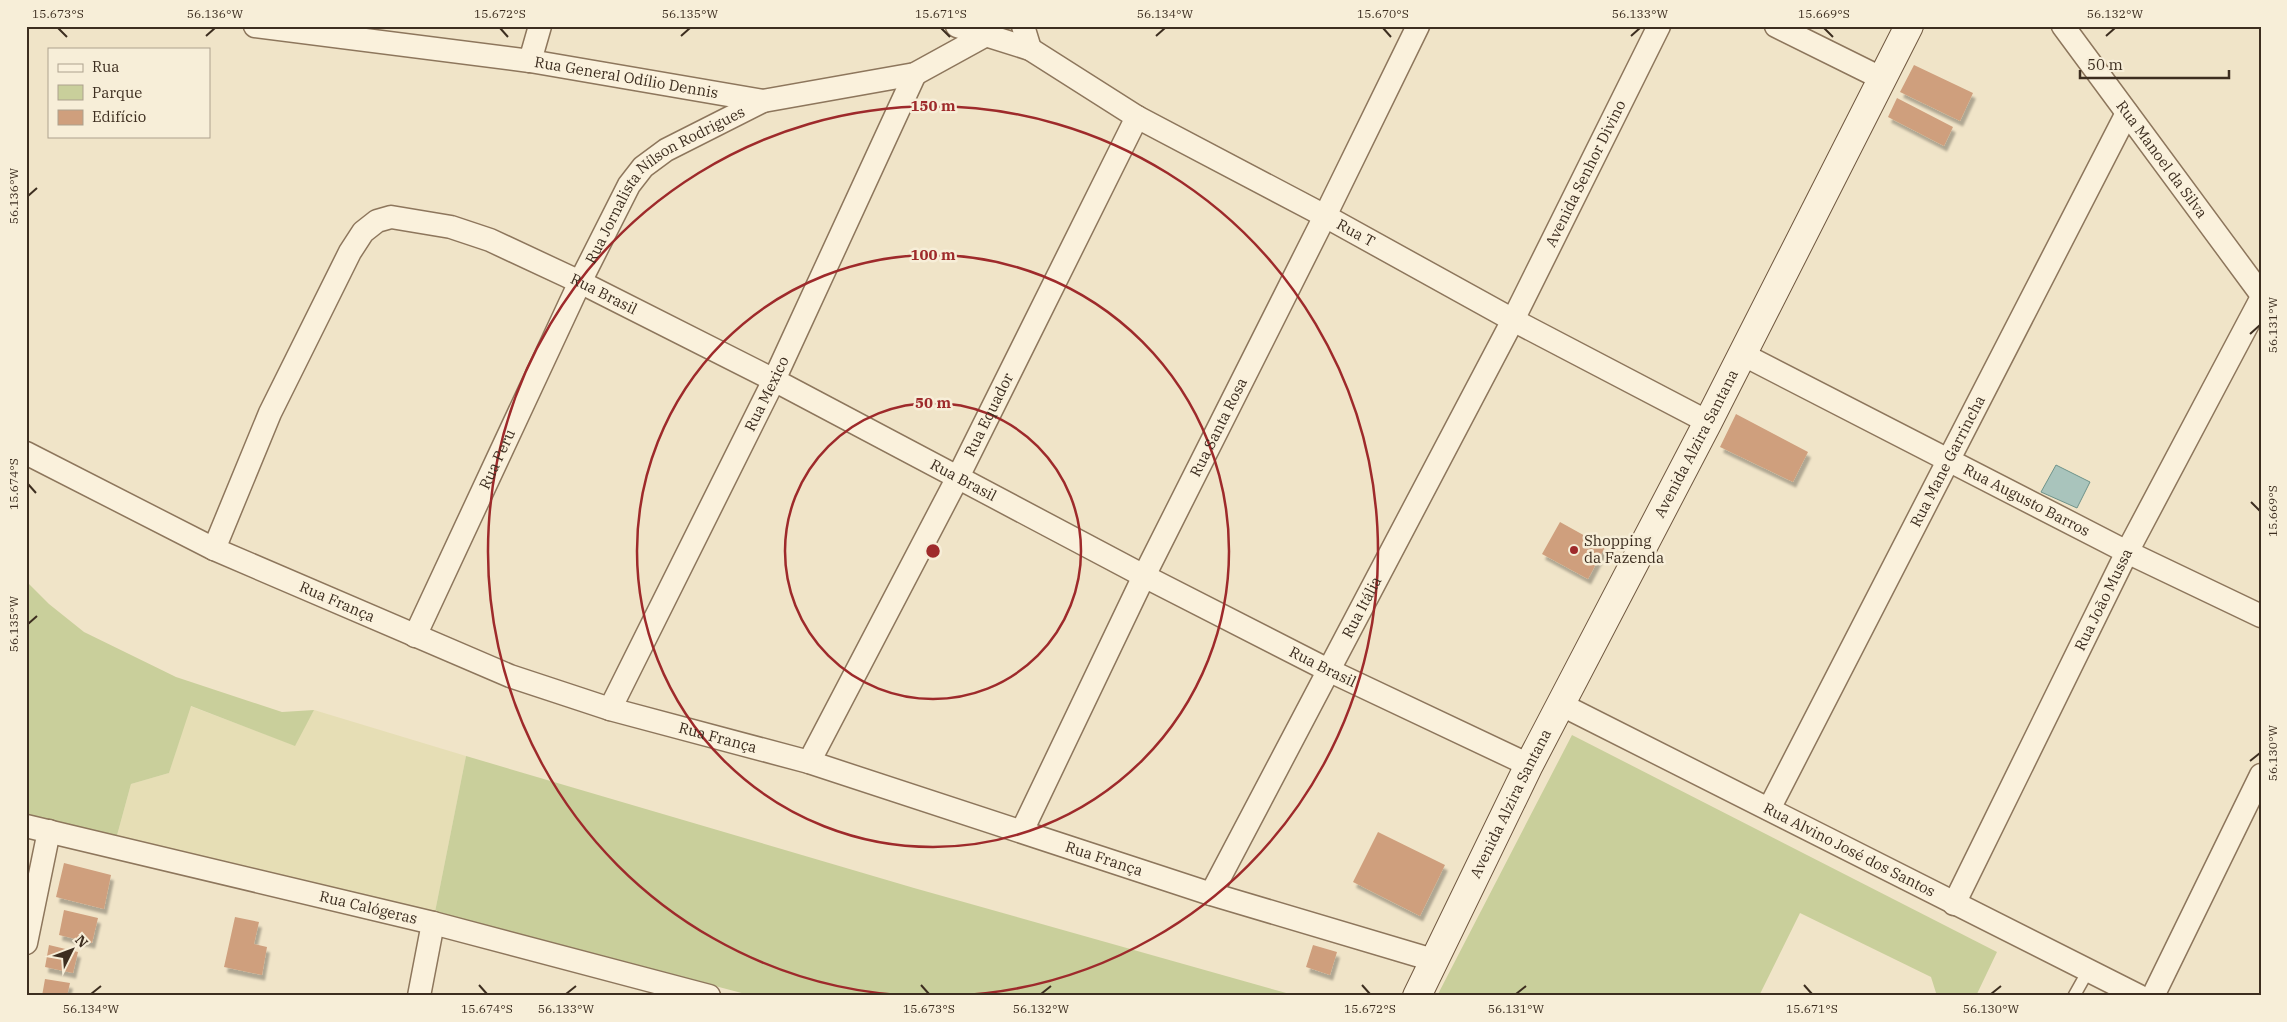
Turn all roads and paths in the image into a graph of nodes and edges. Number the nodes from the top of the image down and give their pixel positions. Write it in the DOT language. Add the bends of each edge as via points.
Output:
graph roads {
  1 [pos="255,26"];
  2 [pos="540,26"];
  3 [pos="957,26"];
  4 [pos="1023,26"];
  5 [pos="1418,26"];
  6 [pos="1659,26"];
  7 [pos="1776,26"];
  8 [pos="1909,26"];
  9 [pos="2063,26"];
  10 [pos="986,35"];
  11 [pos="1030,49"];
  12 [pos="530,61"];
  13 [pos="915,74"];
  14 [pos="1883,79"];
  15 [pos="763,101"];
  16 [pos="2126,113"];
  17 [pos="1136,118"];
  18 [pos="1326,216"];
  19 [pos="580,282"];
  20 [pos="2261,294"];
  21 [pos="2261,299"];
  22 [pos="1513,320"];
  23 [pos="1742,354"];
  24 [pos="774,380"];
  25 [pos="1708,422"];
  26 [pos="26,454"];
  27 [pos="1946,460"];
  28 [pos="958,477"];
  29 [pos="214,549"];
  30 [pos="2127,552"];
  31 [pos="1144,576"];
  32 [pos="2261,616"];
  33 [pos="415,636"];
  34 [pos="1328,670"];
  35 [pos="1560,704"];
  36 [pos="610,709"];
  37 [pos="809,762"];
  38 [pos="1529,765"];
  39 [pos="2261,775"];
  40 [pos="1769,809"];
  41 [pos="26,826"];
  42 [pos="49,831"];
  43 [pos="1022,831"];
  44 [pos="1211,894"];
  45 [pos="1954,904"];
  46 [pos="433,923"];
  47 [pos="26,943"];
  48 [pos="1433,960"];
  49 [pos="2088,971"];
  50 [pos="419,996"];
  51 [pos="709,996"];
  52 [pos="1416,996"];
  53 [pos="2074,996"];
  54 [pos="2139,996"];
  55 [pos="2153,996"];
  1 -- 12 [label="street, Rua General Odílio Dennis"];
  2 -- 12 [label="street"];
  3 -- 10 [label="street, Rua T"];
  4 -- 11 [label="street"];
  5 -- 18 [label="street, Rua Santa Rosa"];
  6 -- 22 [label="street, Avenida Senhor Divino"];
  7 -- 14 [label="street"];
  8 -- 14 [label="main road, Avenida Alzira Santana"];
  9 -- 16 [label="street, Rua Manoel da Silva"];
  10 -- 11 [label="street, Rua T"];
  10 -- 13 [label="street, Rua General Odílio Dennis"];
  11 -- 17 [label="street, Rua T"];
  12 -- 15 [label="street, Rua General Odílio Dennis"];
  13 -- 15 [label="street, Rua General Odílio Dennis"];
  13 -- 24 [label="street, Rua Mexico"];
  14 -- 23 [label="main road, Avenida Alzira Santana"];
  15 -- 19 [label="street, Rua Jornalista Nílson Rodrigues" via="666,150 643,167 629,185"];
  16 -- 20 [label="street, Rua Manoel da Silva"];
  16 -- 27 [label="street, Rua Mane Garrincha"];
  17 -- 18 [label="street, Rua T"];
  17 -- 28 [label="street, Rua Equador"];
  18 -- 22 [label="street, Rua T"];
  18 -- 31 [label="street, Rua Santa Rosa"];
  19 -- 24 [label="street, Rua Brasil"];
  19 -- 29 [label="street, Rua Brasil" via="490,240 451,227 391,218 377,221 363,232 350,252 270,413"];
  19 -- 33 [label="street, Rua Peru"];
  21 -- 30 [label="street, Rua João Mussa"];
  22 -- 25 [label="street, Rua T"];
  22 -- 34 [label="street, Rua Itália"];
  23 -- 25 [label="main road, Avenida Alzira Santana"];
  23 -- 27 [label="street, Rua Augusto Barros"];
  24 -- 28 [label="street, Rua Brasil"];
  24 -- 36 [label="street, Rua Mexico"];
  25 -- 35 [label="main road, Avenida Alzira Santana"];
  26 -- 29 [label="street, Rua França"];
  27 -- 30 [label="street, Rua Augusto Barros"];
  27 -- 40 [label="street, Rua Mane Garrincha"];
  28 -- 31 [label="street, Rua Brasil"];
  28 -- 37 [label="street, Rua Equador"];
  29 -- 33 [label="street, Rua França"];
  30 -- 32 [label="street, Rua Augusto Barros"];
  30 -- 45 [label="street, Rua João Mussa"];
  31 -- 34 [label="street, Rua Brasil"];
  31 -- 43 [label="street, Rua Santa Rosa"];
  33 -- 36 [label="street, Rua França" via="510,676"];
  34 -- 38 [label="street, Rua Brasil"];
  34 -- 44 [label="street, Rua Itália"];
  35 -- 38 [label="main road, Avenida Alzira Santana"];
  35 -- 40 [label="street, Rua Alvino José dos Santos"];
  36 -- 37 [label="street, Rua França"];
  37 -- 43 [label="street, Rua França"];
  38 -- 48 [label="main road, Avenida Alzira Santana"];
  39 -- 55 [label="street"];
  40 -- 45 [label="street, Rua Alvino José dos Santos"];
  41 -- 42 [label="street, Rua Calógeras"];
  42 -- 46 [label="street, Rua Calógeras"];
  42 -- 47 [label="street"];
  43 -- 44 [label="street, Rua França"];
  44 -- 48 [label="street, Rua França"];
  45 -- 49 [label="street, Rua Alvino José dos Santos"];
  46 -- 50 [label="street"];
  46 -- 51 [label="street, Rua Calógeras"];
  48 -- 52 [label="main road, Avenida Alzira Santana"];
  49 -- 53 [label="lane"];
  49 -- 54 [label="street, Rua Alvino José dos Santos"];
}
